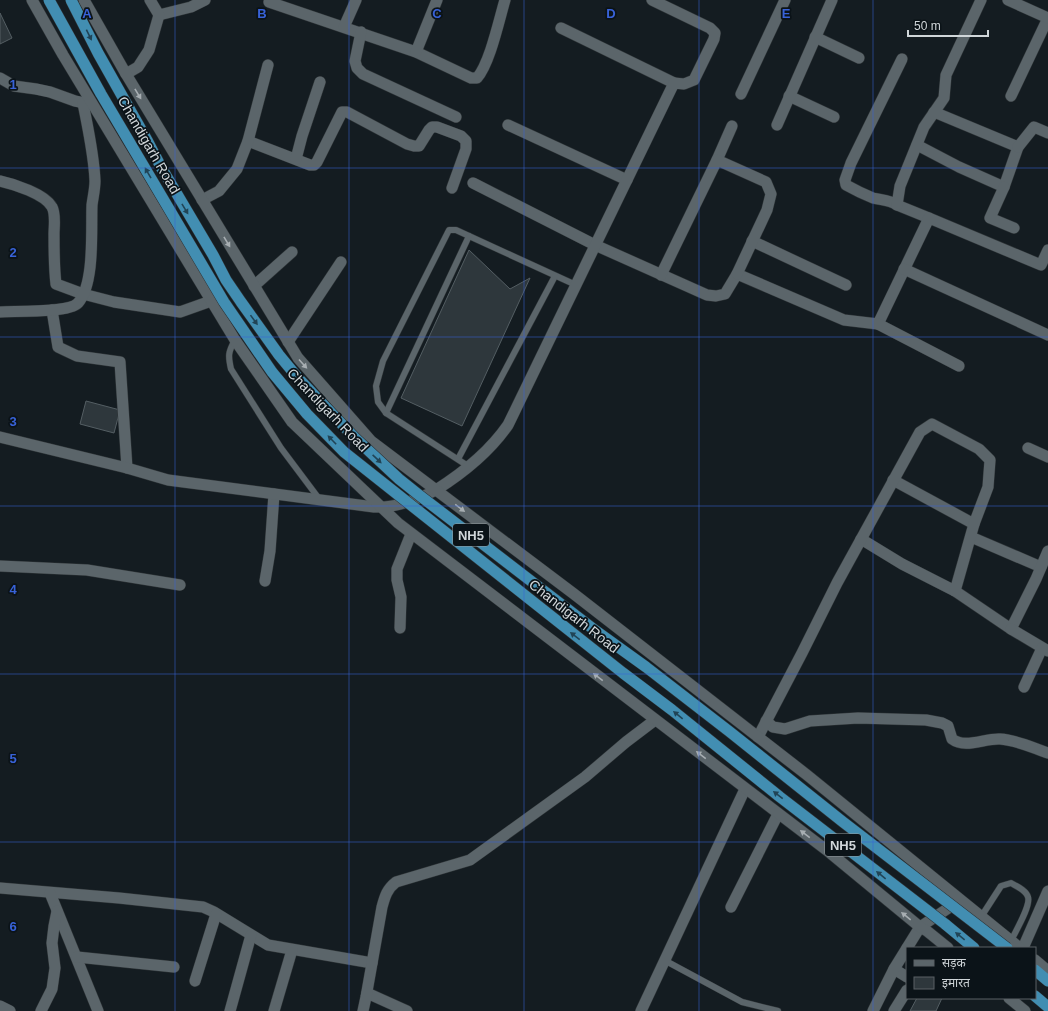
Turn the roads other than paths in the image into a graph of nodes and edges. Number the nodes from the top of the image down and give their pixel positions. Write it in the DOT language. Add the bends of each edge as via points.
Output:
graph roads {
  1 [pos="32,0"];
  2 [pos="49,0"];
  3 [pos="70,0"];
  4 [pos="84,0"];
  5 [pos="150,0"];
  6 [pos="205,0"];
  7 [pos="356,0"];
  8 [pos="437,0"];
  9 [pos="505,0"];
  10 [pos="652,0"];
  11 [pos="785,0"];
  12 [pos="832,0"];
  13 [pos="981,0"];
  14 [pos="1008,0"];
  15 [pos="267,1"];
  16 [pos="159,15"];
  17 [pos="1048,18"];
  18 [pos="344,28"];
  19 [pos="562,28"];
  20 [pos="361,32"];
  21 [pos="815,37"];
  22 [pos="416,52"];
  23 [pos="859,58"];
  24 [pos="902,59"];
  25 [pos="268,65"];
  26 [pos="126,74"];
  27 [pos="0,78"];
  28 [pos="320,82"];
  29 [pos="674,83"];
  30 [pos="741,94"];
  31 [pos="790,96"];
  32 [pos="1011,96"];
  33 [pos="88,104"];
  34 [pos="934,112"];
  35 [pos="456,117"];
  36 [pos="834,117"];
  37 [pos="508,125"];
  38 [pos="777,125"];
  39 [pos="732,126"];
  40 [pos="1048,133"];
  41 [pos="248,141"];
  42 [pos="917,145"];
  43 [pos="1018,147"];
  44 [pos="296,159"];
  45 [pos="717,160"];
  46 [pos="627,180"];
  47 [pos="0,181"];
  48 [pos="473,184"];
  49 [pos="1004,187"];
  50 [pos="452,188"];
  51 [pos="202,200"];
  52 [pos="897,206"];
  53 [pos="929,218"];
  54 [pos="1014,228"];
  55 [pos="469,236"];
  56 [pos="752,241"];
  57 [pos="595,245"];
  58 [pos="1048,250"];
  59 [pos="292,252"];
  60 [pos="341,262"];
  61 [pos="1045,267"];
  62 [pos="904,269"];
  63 [pos="737,274"];
  64 [pos="661,275"];
  65 [pos="555,276"];
  66 [pos="576,285"];
  67 [pos="846,285"];
  68 [pos="254,286"];
  69 [pos="83,294"];
  70 [pos="211,301"];
  71 [pos="52,310"];
  72 [pos="0,312"];
  73 [pos="878,324"];
  74 [pos="1048,335"];
  75 [pos="235,340"];
  76 [pos="288,342"];
  77 [pos="959,366"];
  78 [pos="386,413"];
  79 [pos="0,437"];
  80 [pos="1028,448"];
  81 [pos="1048,457"];
  82 [pos="458,459"];
  83 [pos="468,466"];
  84 [pos="127,468"];
  85 [pos="893,480"];
  86 [pos="436,490"];
  87 [pos="274,494"];
  88 [pos="320,500"];
  89 [pos="382,508"];
  90 [pos="974,524"];
  91 [pos="411,534"];
  92 [pos="971,537"];
  93 [pos="861,539"];
  94 [pos="1048,551"];
  95 [pos="0,566"];
  96 [pos="1041,567"];
  97 [pos="265,582"];
  98 [pos="180,585"];
  99 [pos="955,591"];
  100 [pos="400,628"];
  101 [pos="1011,629"];
  102 [pos="1045,650"];
  103 [pos="1024,687"];
  104 [pos="655,720"];
  105 [pos="766,721"];
  106 [pos="758,737"];
  107 [pos="1048,753"];
  108 [pos="745,789"];
  109 [pos="778,814"];
  110 [pos="0,888"];
  111 [pos="1048,892"];
  112 [pos="50,893"];
  113 [pos="960,900"];
  114 [pos="731,907"];
  115 [pos="57,910"];
  116 [pos="216,914"];
  117 [pos="981,917"];
  118 [pos="920,927"];
  119 [pos="251,935"];
  120 [pos="1015,946"];
  121 [pos="908,947"];
  122 [pos="917,947"];
  123 [pos="947,947"];
  124 [pos="973,947"];
  125 [pos="292,950"];
  126 [pos="906,950"];
  127 [pos="77,957"];
  128 [pos="664,960"];
  129 [pos="1036,961"];
  130 [pos="372,963"];
  131 [pos="174,967"];
  132 [pos="894,969"];
  133 [pos="1036,971"];
  134 [pos="1048,971"];
  135 [pos="906,976"];
  136 [pos="1048,980"];
  137 [pos="195,981"];
  138 [pos="906,992"];
  139 [pos="367,993"];
  140 [pos="1036,997"];
  141 [pos="1010,999"];
  142 [pos="0,1006"];
  143 [pos="1048,1007"];
  144 [pos="10,1011"];
  145 [pos="41,1011"];
  146 [pos="98,1011"];
  147 [pos="230,1011"];
  148 [pos="274,1011"];
  149 [pos="363,1011"];
  150 [pos="407,1011"];
  151 [pos="641,1011"];
  152 [pos="778,1011"];
  153 [pos="873,1011"];
  154 [pos="894,1011"];
  155 [pos="1025,1011"];
  1 -- 33 [label="street"];
  124 -- 2 [label="highway, Chandigarh Road / NH5, one-way, bridge" via="344,452 307,414 272,372 224,302 101,94"];
  3 -- 120 [label="highway, NH5, one-way, bridge" via="160,166 226,280 279,355 349,433 419,495 646,667 843,822"];
  4 -- 26 [label="street"];
  5 -- 16 [label="street"];
  6 -- 16 [label="street" via="191,7"];
  7 -- 18 [label="street"];
  8 -- 22 [label="street"];
  9 -- 22 [label="street" via="482,72 477,78 471,78"];
  10 -- 29 [label="street" via="714,31 715,35 694,80 684,84"];
  11 -- 30 [label="street"];
  12 -- 21 [label="street"];
  13 -- 34 [label="street" via="946,76 944,98"];
  14 -- 17 [label="street"];
  15 -- 18 [label="street"];
  16 -- 26 [label="street" via="149,50 138,67"];
  17 -- 32 [label="street"];
  18 -- 20 [label="street"];
  19 -- 29 [label="street"];
  20 -- 22 [label="street"];
  20 -- 35 [label="street" via="355,60 357,68 363,74"];
  21 -- 23 [label="street"];
  21 -- 31 [label="street"];
  24 -- 52 [label="street" via="845,180 846,185 855,191 893,202"];
  25 -- 41 [label="street"];
  26 -- 51 [label="street, one-way"];
  27 -- 33 [label="street" via="14,86 43,90"];
  28 -- 44 [label="street"];
  29 -- 46 [label="street"];
  31 -- 36 [label="street"];
  31 -- 38 [label="street"];
  33 -- 69 [label="street" via="95,182 89,276"];
  33 -- 70 [label="street"];
  34 -- 42 [label="street" via="924,127"];
  34 -- 43 [label="street"];
  37 -- 46 [label="street"];
  39 -- 45 [label="street"];
  40 -- 43 [label="street" via="1034,127"];
  41 -- 44 [label="street"];
  41 -- 51 [label="street" via="237,169 219,191"];
  42 -- 49 [label="street"];
  42 -- 52 [label="street" via="900,186"];
  43 -- 49 [label="street"];
  44 -- 50 [label="street" via="310,165 317,162 342,112 347,112 414,146 419,146 429,130 437,127 461,136 466,141 466,149"];
  45 -- 56 [label="street" via="766,182 771,194 767,210"];
  45 -- 64 [label="street"];
  46 -- 57 [label="street"];
  47 -- 69 [label="street" via="28,190 52,207 56,284"];
  48 -- 57 [label="street"];
  49 -- 54 [label="street" via="990,218"];
  51 -- 68 [label="street, one-way"];
  52 -- 53 [label="street"];
  53 -- 61 [label="street"];
  53 -- 62 [label="street"];
  55 -- 65 [label="lane"];
  55 -- 78 [label="lane"];
  55 -- 78 [label="lane" via="456,230 449,230 384,361 376,386 378,402"];
  56 -- 63 [label="street"];
  56 -- 67 [label="street"];
  57 -- 64 [label="street"];
  57 -- 66 [label="street"];
  58 -- 61 [label="street"];
  59 -- 68 [label="street"];
  60 -- 76 [label="street"];
  62 -- 73 [label="street"];
  62 -- 74 [label="street"];
  63 -- 64 [label="street" via="725,294 716,296 707,296"];
  63 -- 73 [label="street" via="844,320"];
  65 -- 66 [label="lane"];
  65 -- 82 [label="lane"];
  66 -- 83 [label="street" via="508,425"];
  68 -- 76 [label="street"];
  69 -- 70 [label="street" via="114,302 180,312"];
  69 -- 71 [label="street" via="77,304"];
  70 -- 75 [label="street"];
  71 -- 72 [label="street"];
  71 -- 84 [label="street" via="58,347 77,356 120,362"];
  73 -- 77 [label="street"];
  75 -- 88 [label="lane" via="229,351 232,369 281,448"];
  75 -- 89 [label="street" via="292,422"];
  76 -- 86 [label="street, one-way" via="298,358 371,441"];
  78 -- 82 [label="lane"];
  79 -- 84 [label="street"];
  80 -- 81 [label="street"];
  82 -- 83 [label="lane"];
  83 -- 86 [label="street"];
  84 -- 87 [label="street" via="168,480"];
  85 -- 90 [label="street"];
  85 -- 90 [label="street" via="920,432 932,424 980,449 990,460 989,480"];
  85 -- 93 [label="street"];
  86 -- 89 [label="street" via="413,501"];
  86 -- 106 [label="street, one-way"];
  87 -- 88 [label="street"];
  87 -- 97 [label="street"];
  88 -- 89 [label="street"];
  89 -- 91 [label="street"];
  90 -- 92 [label="street"];
  91 -- 100 [label="street" via="397,569 401,597"];
  104 -- 91 [label="street, one-way"];
  92 -- 96 [label="street"];
  92 -- 99 [label="street"];
  93 -- 99 [label="street" via="902,564"];
  93 -- 105 [label="street"];
  94 -- 96 [label="street"];
  95 -- 98 [label="street" via="87,570"];
  96 -- 101 [label="street"];
  99 -- 101 [label="street"];
  101 -- 102 [label="street"];
  102 -- 103 [label="street"];
  108 -- 104 [label="street, one-way"];
  104 -- 130 [label="street" via="585,777 470,860 393,884 386,894"];
  105 -- 106 [label="street"];
  105 -- 107 [label="street" via="773,727 785,729 818,720 926,720 948,726 952,739 960,743 999,739"];
  106 -- 113 [label="street"];
  108 -- 109 [label="street"];
  108 -- 128 [label="street"];
  109 -- 114 [label="street"];
  118 -- 109 [label="street, one-way" via="829,852"];
  110 -- 112 [label="street"];
  111 -- 120 [label="street"];
  112 -- 115 [label="street"];
  112 -- 116 [label="street" via="203,907"];
  113 -- 117 [label="street"];
  113 -- 118 [label="street"];
  115 -- 127 [label="street"];
  115 -- 145 [label="street" via="52,944 55,968 52,989"];
  116 -- 119 [label="street"];
  116 -- 137 [label="street"];
  117 -- 120 [label="street"];
  117 -- 120 [label="lane" via="1002,886 1011,883 1023,890 1028,896 1028,904"];
  118 -- 121 [label="street"];
  118 -- 122 [label="street"];
  118 -- 123 [label="street"];
  119 -- 125 [label="street" via="268,945"];
  119 -- 147 [label="street"];
  125 -- 130 [label="street"];
  125 -- 148 [label="street"];
  126 -- 132 [label="street"];
  127 -- 131 [label="street"];
  127 -- 146 [label="street"];
  128 -- 151 [label="street"];
  128 -- 152 [label="lane" via="742,1002"];
  129 -- 134 [label="street"];
  130 -- 139 [label="street"];
  132 -- 135 [label="street"];
  132 -- 153 [label="street"];
  133 -- 136 [label="highway"];
  138 -- 154 [label="street"];
  139 -- 149 [label="street"];
  139 -- 150 [label="street"];
  140 -- 143 [label="highway"];
  141 -- 155 [label="street"];
  142 -- 144 [label="street"];
}
